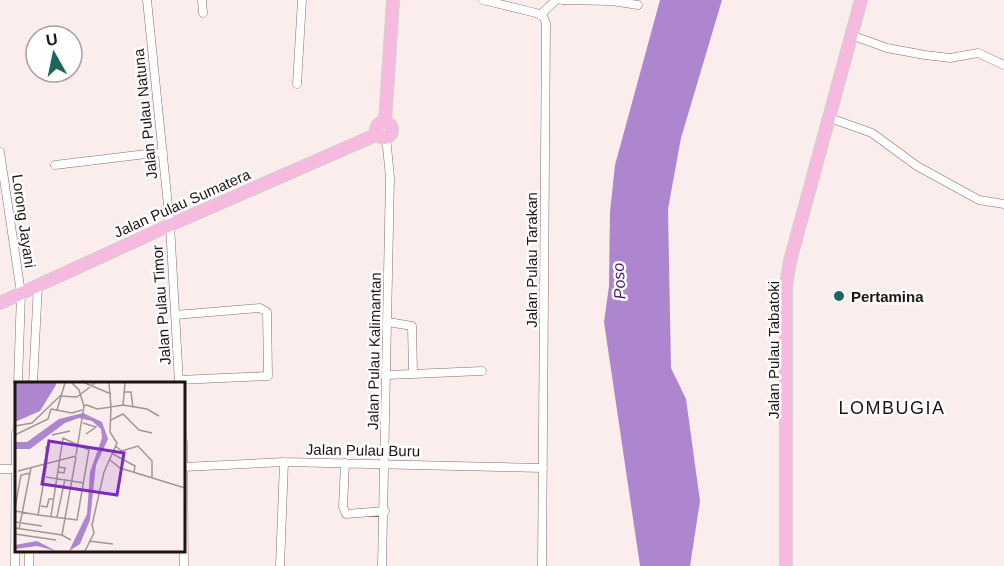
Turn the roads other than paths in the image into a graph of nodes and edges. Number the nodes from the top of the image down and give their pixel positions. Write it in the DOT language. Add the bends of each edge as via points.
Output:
graph roads {
  1 [pos="147,0"];
  2 [pos="202,0"];
  3 [pos="302,0"];
  4 [pos="393,0"];
  5 [pos="483,0"];
  6 [pos="556,0"];
  7 [pos="562,0"];
  8 [pos="861,0"];
  9 [pos="638,5"];
  10 [pos="203,14"];
  11 [pos="540,15"];
  12 [pos="851,35"];
  13 [pos="1004,65"];
  14 [pos="297,84"];
  15 [pos="830,118"];
  16 [pos="382,135"];
  17 [pos="0,152"];
  18 [pos="163,152"];
  19 [pos="55,165"];
  20 [pos="1004,204"];
  21 [pos="170,225"];
  22 [pos="38,285"];
  23 [pos="21,293"];
  24 [pos="0,303"];
  25 [pos="175,315"];
  26 [pos="388,322"];
  27 [pos="20,344"];
  28 [pos="34,346"];
  29 [pos="482,371"];
  30 [pos="413,374"];
  31 [pos="388,375"];
  32 [pos="179,381"];
  33 [pos="18,382"];
  34 [pos="33,382"];
  35 [pos="284,462"];
  36 [pos="345,463"];
  37 [pos="386,464"];
  38 [pos="184,467"];
  39 [pos="543,468"];
  40 [pos="0,469"];
  41 [pos="15,469"];
  42 [pos="384,511"];
  43 [pos="16,551"];
  44 [pos="15,566"];
  45 [pos="184,566"];
  46 [pos="280,566"];
  47 [pos="382,566"];
  48 [pos="542,566"];
  49 [pos="786,566"];
  1 -- 18 [label="street, Jalan Pulau Natuna"];
  2 -- 10 [label="street"];
  3 -- 14 [label="street"];
  4 -- 16 [label="highway" via="386,122 378,124"];
  5 -- 11 [label="street"];
  6 -- 11 [label="street"];
  7 -- 9 [label="street"];
  8 -- 12 [label="highway, Jalan Pulau Tabatoki"];
  11 -- 39 [label="street, Jalan Pulau Tarakan" via="546,23 547,74"];
  12 -- 13 [label="street" via="887,48 933,57 978,53"];
  12 -- 15 [label="highway, Jalan Pulau Tabatoki"];
  15 -- 20 [label="street" via="872,133 917,166 979,200"];
  15 -- 49 [label="highway, Jalan Pulau Tabatoki" via="786,285"];
  16 -- 21 [label="highway, Jalan Pulau Sumatera"];
  16 -- 26 [label="street, Jalan Pulau Kalimantan" via="390,177"];
  17 -- 23 [label="street, Lorong Jayani"];
  18 -- 19 [label="street"];
  18 -- 21 [label="street, Jalan Pulau Natuna"];
  21 -- 22 [label="highway, Jalan Pulau Sumatera"];
  21 -- 25 [label="street, Jalan Pulau Timor"];
  22 -- 23 [label="highway, Jalan Pulau Sumatera"];
  22 -- 28 [label="street"];
  23 -- 24 [label="highway, Jalan Pulau Sumatera"];
  23 -- 27 [label="street, Lorong Jayani"];
  25 -- 32 [label="street, Jalan Pulau Timor"];
  25 -- 32 [label="street" via="260,308 267,312 268,376"];
  26 -- 30 [label="street" via="412,326"];
  26 -- 31 [label="street, Jalan Pulau Kalimantan"];
  27 -- 28 [label="street"];
  27 -- 33 [label="street, Lorong Jayani"];
  28 -- 34 [label="street"];
  29 -- 30 [label="street"];
  30 -- 31 [label="street"];
  31 -- 37 [label="street, Jalan Pulau Kalimantan"];
  35 -- 36 [label="street, Jalan Pulau Buru"];
  35 -- 38 [label="street, Jalan Pulau Buru"];
  35 -- 46 [label="street"];
  36 -- 37 [label="street, Jalan Pulau Buru"];
  36 -- 42 [label="street" via="345,514"];
  37 -- 39 [label="street, Jalan Pulau Buru"];
  37 -- 42 [label="street, Jalan Pulau Kalimantan"];
  38 -- 45 [label="street"];
  39 -- 48 [label="street, Jalan Pulau Tarakan"];
  40 -- 41 [label="street"];
  42 -- 47 [label="street, Jalan Pulau Kalimantan"];
  43 -- 44 [label="street"];
}
